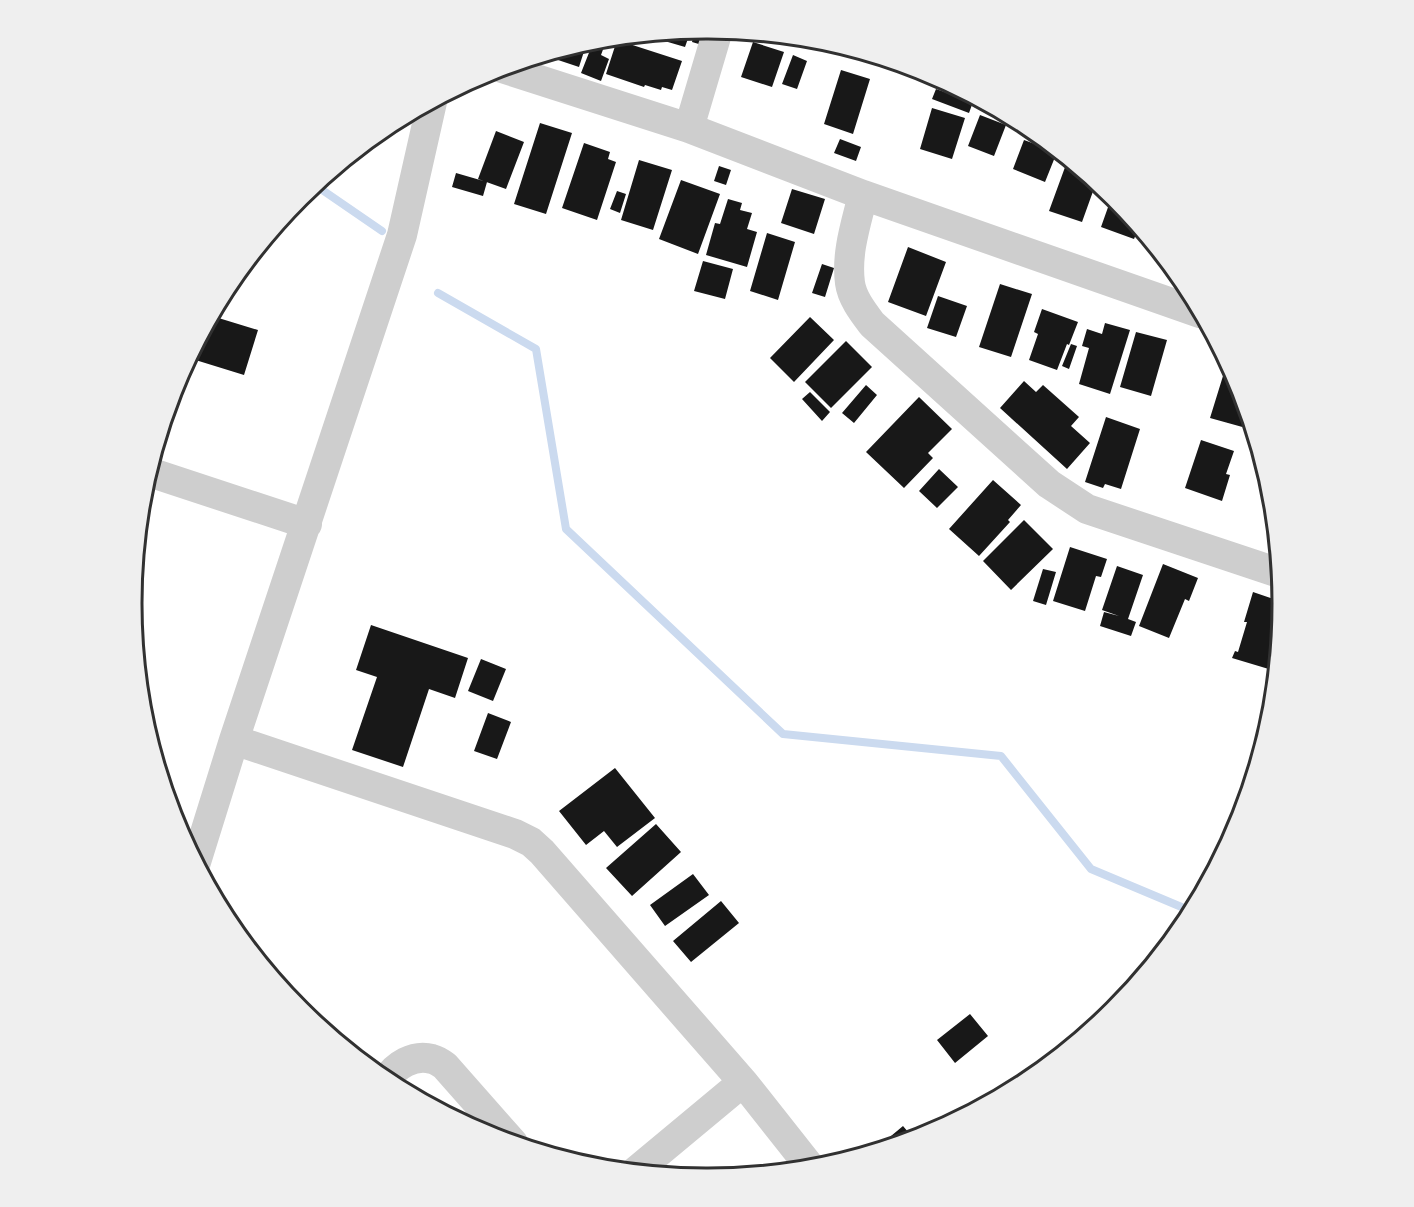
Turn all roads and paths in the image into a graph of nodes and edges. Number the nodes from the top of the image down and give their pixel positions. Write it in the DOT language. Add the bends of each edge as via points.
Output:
graph roads {
  1 [pos="715,39"];
  2 [pos="516,73"];
  3 [pos="430,112"];
  4 [pos="689,128"];
  5 [pos="863,195"];
  6 [pos="1188,309"];
  7 [pos="158,475"];
  8 [pos="307,524"];
  9 [pos="1270,570"];
  10 [pos="234,740"];
  11 [pos="200,850"];
  12 [pos="392,1072"];
  13 [pos="743,1082"];
  14 [pos="500,1128"];
  15 [pos="804,1159"];
  16 [pos="645,1164"];
  1 -- 4 [label="street"];
  2 -- 4 [label="street"];
  3 -- 8 [label="street" via="402,235"];
  4 -- 5 [label="street"];
  5 -- 6 [label="street"];
  5 -- 9 [label="street" via="850,244 850,284 872,324 1049,484 1087,509"];
  7 -- 8 [label="street"];
  8 -- 10 [label="street"];
  10 -- 11 [label="street"];
  10 -- 13 [label="street" via="531,842"];
  12 -- 14 [label="street" via="405,1062 421,1058 445,1065"];
  13 -- 15 [label="street"];
  13 -- 16 [label="street"];
}
